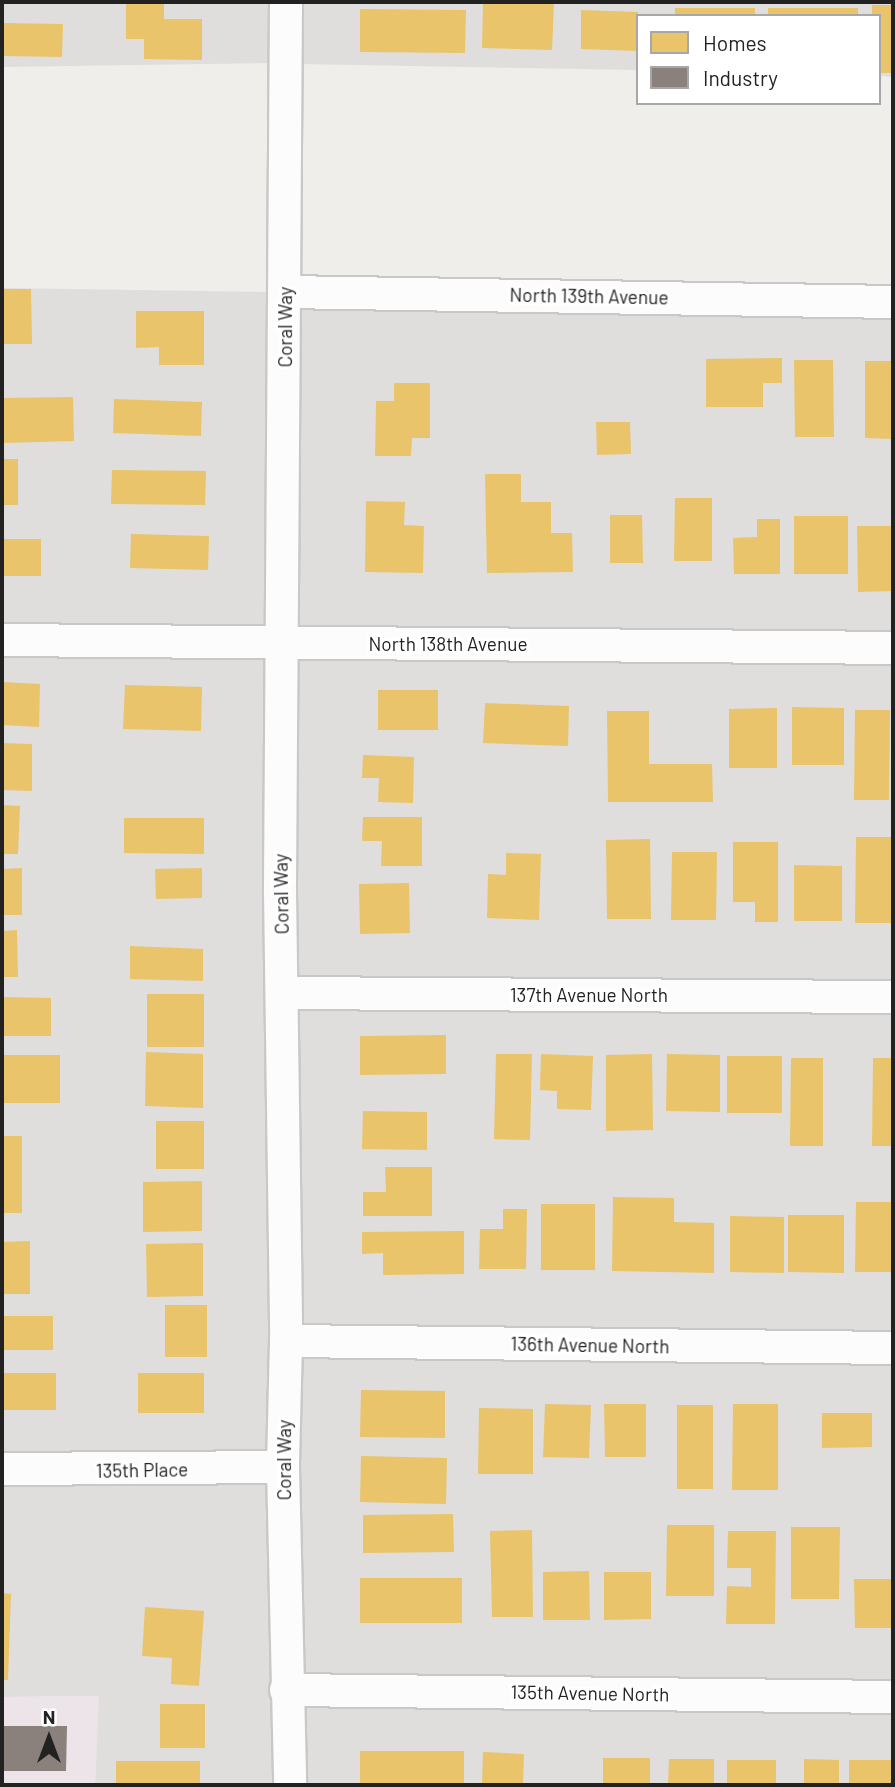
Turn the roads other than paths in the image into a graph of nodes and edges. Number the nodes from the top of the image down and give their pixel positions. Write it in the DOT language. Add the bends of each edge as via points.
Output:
graph roads {
  1 [pos="286,2"];
  2 [pos="285,292"];
  3 [pos="893,302"];
  4 [pos="2,640"];
  5 [pos="282,642"];
  6 [pos="893,648"];
  7 [pos="284,993"];
  8 [pos="893,997"];
  9 [pos="286,1341"];
  10 [pos="893,1348"];
  11 [pos="283,1468"];
  12 [pos="2,1469"];
  13 [pos="286,1690"];
  14 [pos="893,1697"];
  15 [pos="290,1785"];
  1 -- 2 [label="street, Coral Way"];
  2 -- 3 [label="street, North 139th Avenue"];
  2 -- 5 [label="street, Coral Way"];
  4 -- 5 [label="street, North 138th Avenue"];
  5 -- 6 [label="street, North 138th Avenue"];
  5 -- 7 [label="street, Coral Way"];
  7 -- 8 [label="street, 137th Avenue North"];
  7 -- 9 [label="street, Coral Way"];
  9 -- 10 [label="street, 136th Avenue North"];
  9 -- 11 [label="street, Coral Way"];
  11 -- 12 [label="street, 135th Place"];
  11 -- 13 [label="street, Coral Way"];
  13 -- 14 [label="street, 135th Avenue North"];
  13 -- 15 [label="street, Coral Way"];
}
